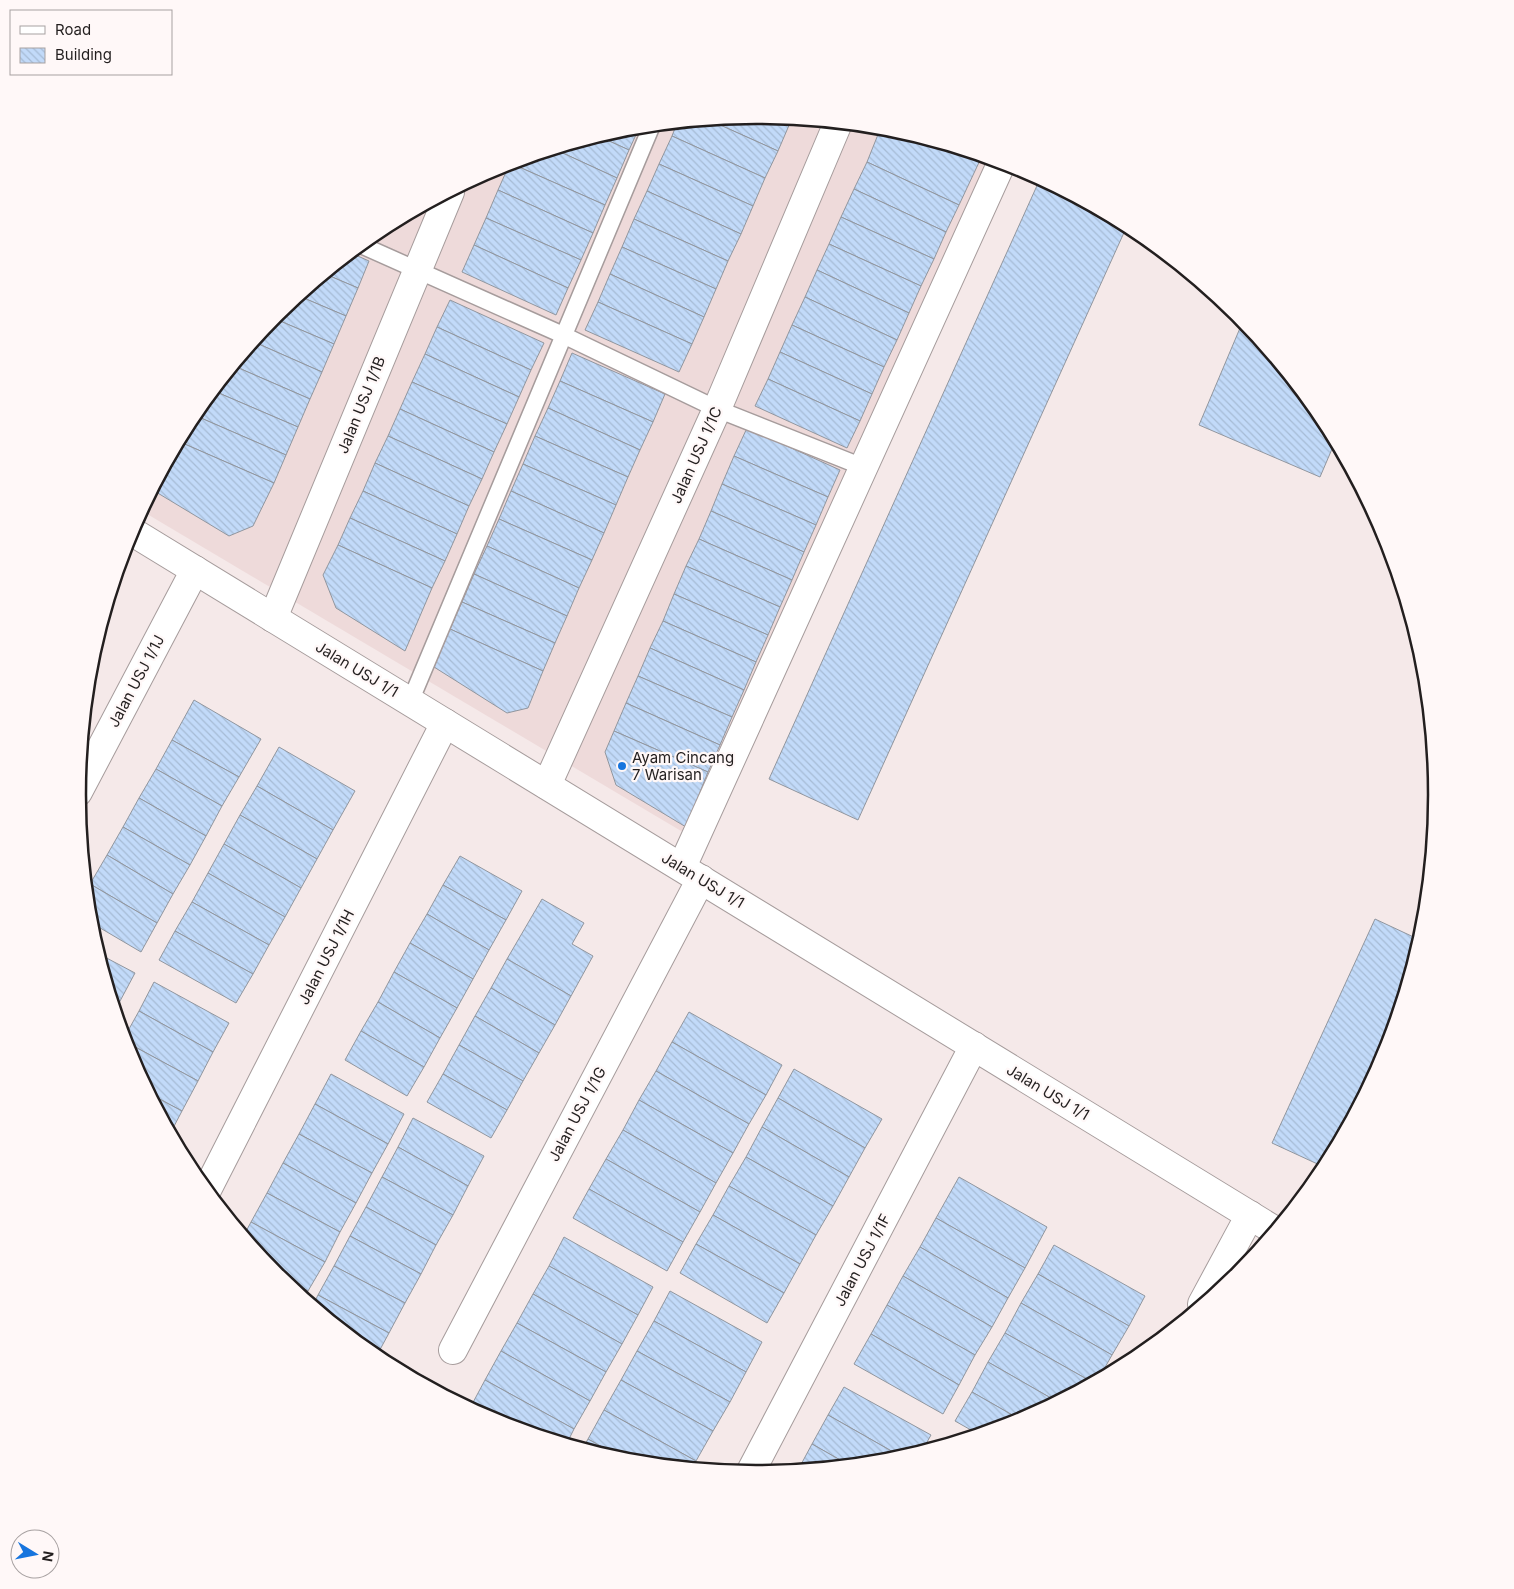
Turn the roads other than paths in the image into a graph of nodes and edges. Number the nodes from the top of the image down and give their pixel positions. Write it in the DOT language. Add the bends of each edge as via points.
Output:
graph roads {
  1 [pos="836,128"];
  2 [pos="649,133"];
  3 [pos="999,169"];
  4 [pos="446,201"];
  5 [pos="368,248"];
  6 [pos="417,270"];
  7 [pos="563,335"];
  8 [pos="717,409"];
  9 [pos="863,467"];
  10 [pos="138,535"];
  11 [pos="195,570"];
  12 [pos="273,618"];
  13 [pos="410,702"];
  14 [pos="445,723"];
  15 [pos="87,775"];
  16 [pos="547,785"];
  17 [pos="691,873"];
  18 [pos="974,1046"];
  19 [pos="211,1183"];
  20 [pos="1250,1215"];
  21 [pos="1269,1227"];
  22 [pos="1211,1288"];
  23 [pos="453,1350"];
  24 [pos="754,1465"];
  1 -- 8 [label="street, Jalan USJ 1/1C"];
  2 -- 7 [label="lane"];
  3 -- 9 [label="street, Jalan USJ 1/1G"];
  4 -- 6 [label="street, Jalan USJ 1/1B"];
  5 -- 6 [label="lane"];
  6 -- 7 [label="lane"];
  6 -- 12 [label="street, Jalan USJ 1/1B"];
  7 -- 8 [label="lane"];
  7 -- 13 [label="lane"];
  8 -- 9 [label="lane"];
  8 -- 16 [label="street, Jalan USJ 1/1C"];
  9 -- 17 [label="street, Jalan USJ 1/1G"];
  10 -- 11 [label="street, Jalan USJ 1/1"];
  11 -- 12 [label="street, Jalan USJ 1/1"];
  11 -- 15 [label="street, Jalan USJ 1/1J"];
  12 -- 13 [label="street, Jalan USJ 1/1"];
  13 -- 14 [label="street, Jalan USJ 1/1"];
  14 -- 16 [label="street, Jalan USJ 1/1"];
  14 -- 19 [label="street, Jalan USJ 1/1H"];
  16 -- 17 [label="street, Jalan USJ 1/1"];
  17 -- 18 [label="street, Jalan USJ 1/1"];
  17 -- 23 [label="street, Jalan USJ 1/1G"];
  18 -- 20 [label="street, Jalan USJ 1/1"];
  18 -- 24 [label="street, Jalan USJ 1/1F"];
  20 -- 21 [label="street, Jalan USJ 1/1"];
  20 -- 22 [label="street"];
}
